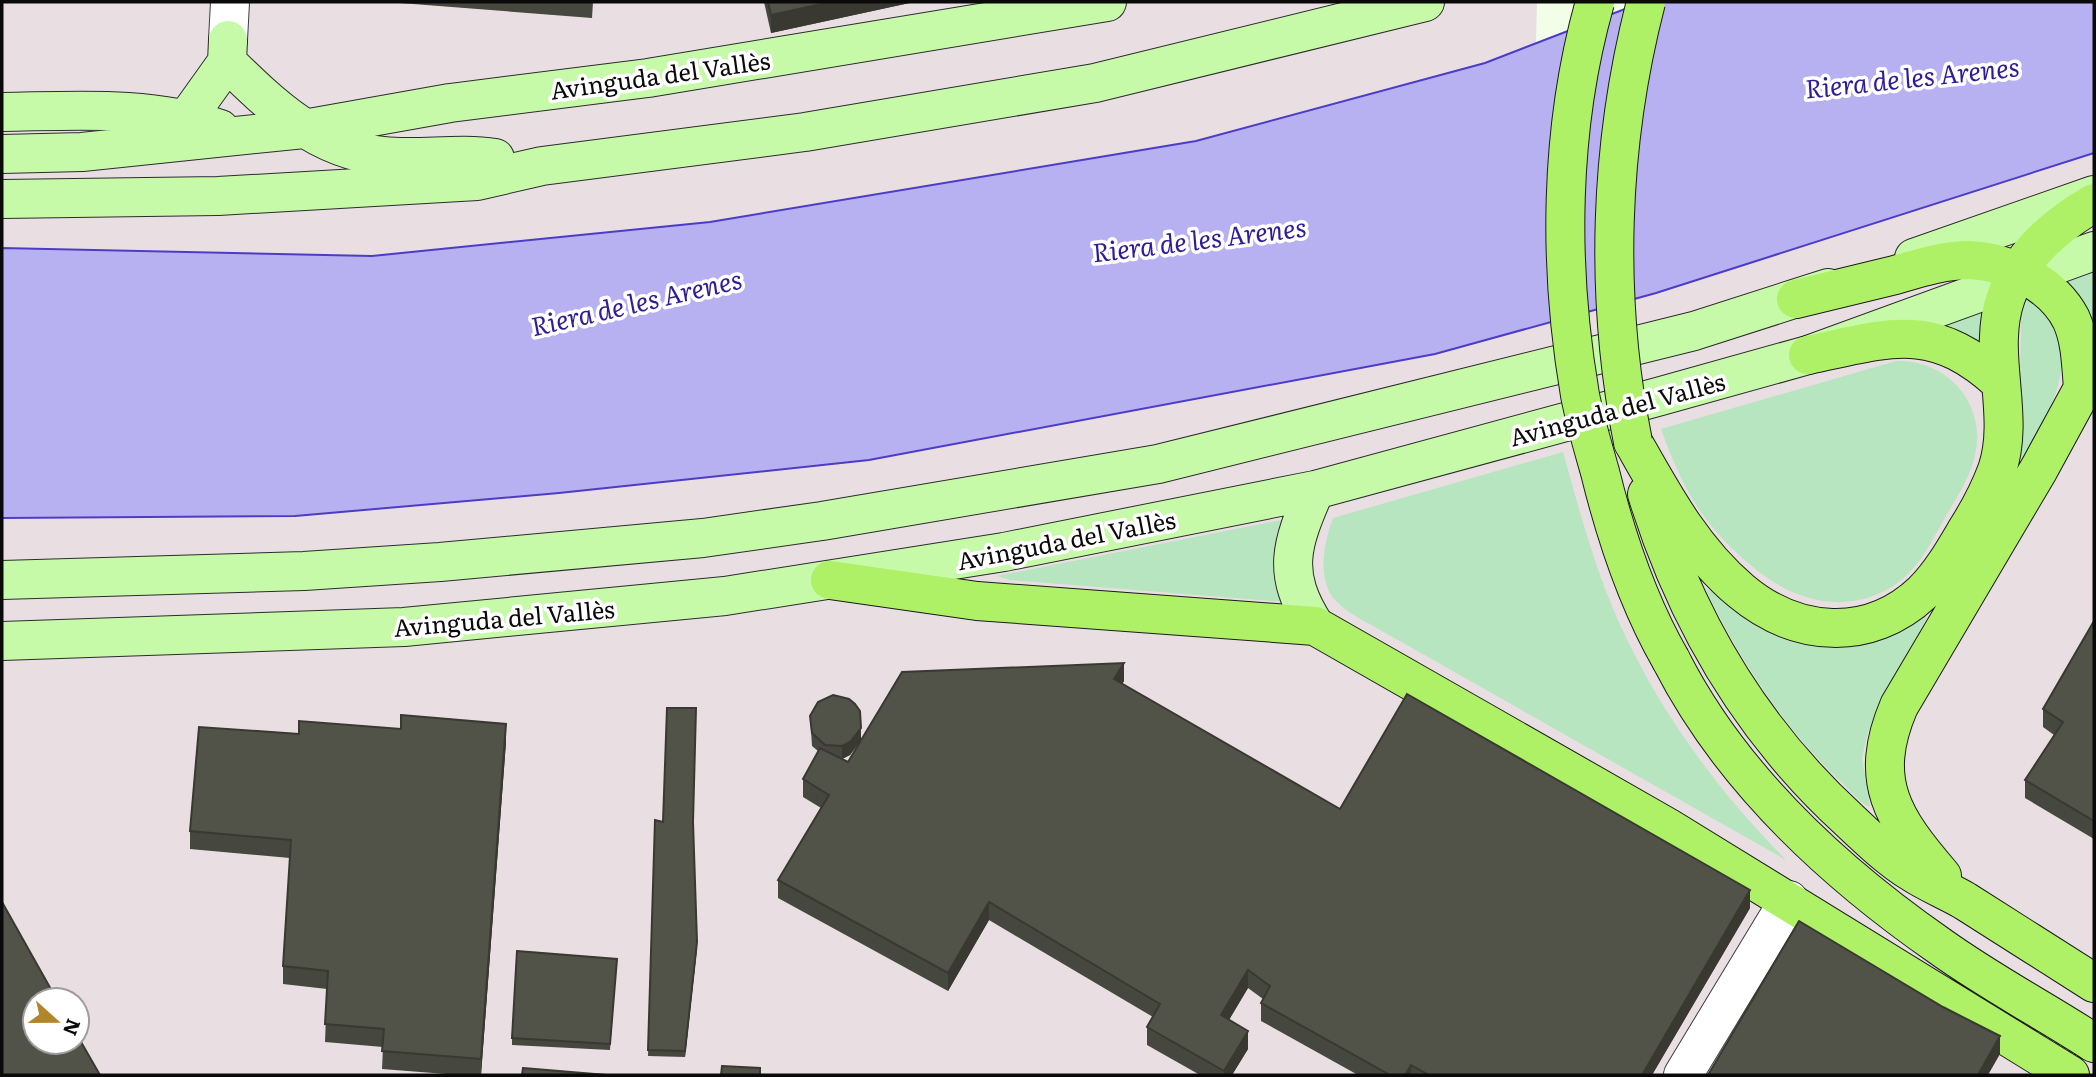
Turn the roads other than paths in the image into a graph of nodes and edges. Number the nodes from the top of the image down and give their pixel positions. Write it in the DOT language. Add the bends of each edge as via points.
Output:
graph roads {
  1 [pos="230,2"];
  2 [pos="1107,2"];
  3 [pos="1425,2"];
  4 [pos="1595,2"];
  5 [pos="1646,2"];
  6 [pos="227,51"];
  7 [pos="2,112"];
  8 [pos="187,118"];
  9 [pos="304,129"];
  10 [pos="239,135"];
  11 [pos="159,144"];
  12 [pos="2,154"];
  13 [pos="542,166"];
  14 [pos="2094,195"];
  15 [pos="2,199"];
  16 [pos="2094,203"];
  17 [pos="2094,251"];
  18 [pos="2018,278"];
  19 [pos="1796,299"];
  20 [pos="1808,355"];
  21 [pos="2088,378"];
  22 [pos="2000,382"];
  23 [pos="1633,442"];
  24 [pos="1315,490"];
  25 [pos="2,580"];
  26 [pos="830,580"];
  27 [pos="1315,626"];
  28 [pos="2,641"];
  29 [pos="1962,899"];
  30 [pos="1789,900"];
  31 [pos="2094,983"];
  32 [pos="2094,1043"];
  33 [pos="1683,1075"];
  34 [pos="2070,1075"];
  1 -- 6 [label="street"];
  2 -- 9 [label="main road, Avinguda del Vallès"];
  3 -- 13 [label="main road" via="1095,83 805,132"];
  4 -- 32 [label="main road, bridge" via="1569,143 1565,241 1573,339 1581,397 1621,549 1650,623 1688,693 1751,780 1830,861 1942,948"];
  5 -- 23 [label="main road, bridge" via="1622,128 1615,228 1617,324"];
  6 -- 8 [label="main road"];
  6 -- 9 [label="main road" via="275,110"];
  7 -- 8 [label="main road" via="131,111"];
  8 -- 10 [label="main road"];
  8 -- 11 [label="main road"];
  9 -- 10 [label="main road, Avinguda del Vallès"];
  9 -- 13 [label="main road" via="351,151 384,157 479,155"];
  10 -- 11 [label="main road, Avinguda del Vallès"];
  11 -- 12 [label="main road, Avinguda del Vallès"];
  13 -- 15 [label="main road" via="463,182 218,196"];
  14 -- 19 [label="main road"];
  16 -- 18 [label="main road" via="2056,228 2024,260"];
  17 -- 18 [label="main road, Avinguda del Vallès"];
  18 -- 19 [label="main road" via="1989,262 1966,260"];
  18 -- 20 [label="main road, Avinguda del Vallès"];
  18 -- 21 [label="main road" via="2047,288 2072,320"];
  18 -- 22 [label="main road" via="2001,318"];
  19 -- 25 [label="main road" via="1545,370 1158,464 822,521 704,538 440,562"];
  20 -- 22 [label="main road" via="1883,339 1919,337 1962,354"];
  20 -- 24 [label="main road, Avinguda del Vallès"];
  21 -- 29 [label="main road" via="1887,733 1884,765 1892,805 1901,824"];
  22 -- 23 [label="main road" via="2003,441 1998,467 1987,495 1944,568 1905,607 1864,626 1841,630 1794,620 1761,605 1721,572 1676,516"];
  23 -- 29 [label="main road" via="1660,535 1700,629 1763,728 1833,805 1912,873"];
  24 -- 26 [label="main road, Avinguda del Vallès" via="1004,552"];
  24 -- 27 [label="main road" via="1293,551 1297,599"];
  26 -- 27 [label="main road" via="977,601"];
  26 -- 28 [label="main road, Avinguda del Vallès" via="724,596 404,627"];
  27 -- 30 [label="main road"];
  29 -- 31 [label="main road"];
  30 -- 33 [label="street"];
  30 -- 34 [label="main road"];
}
